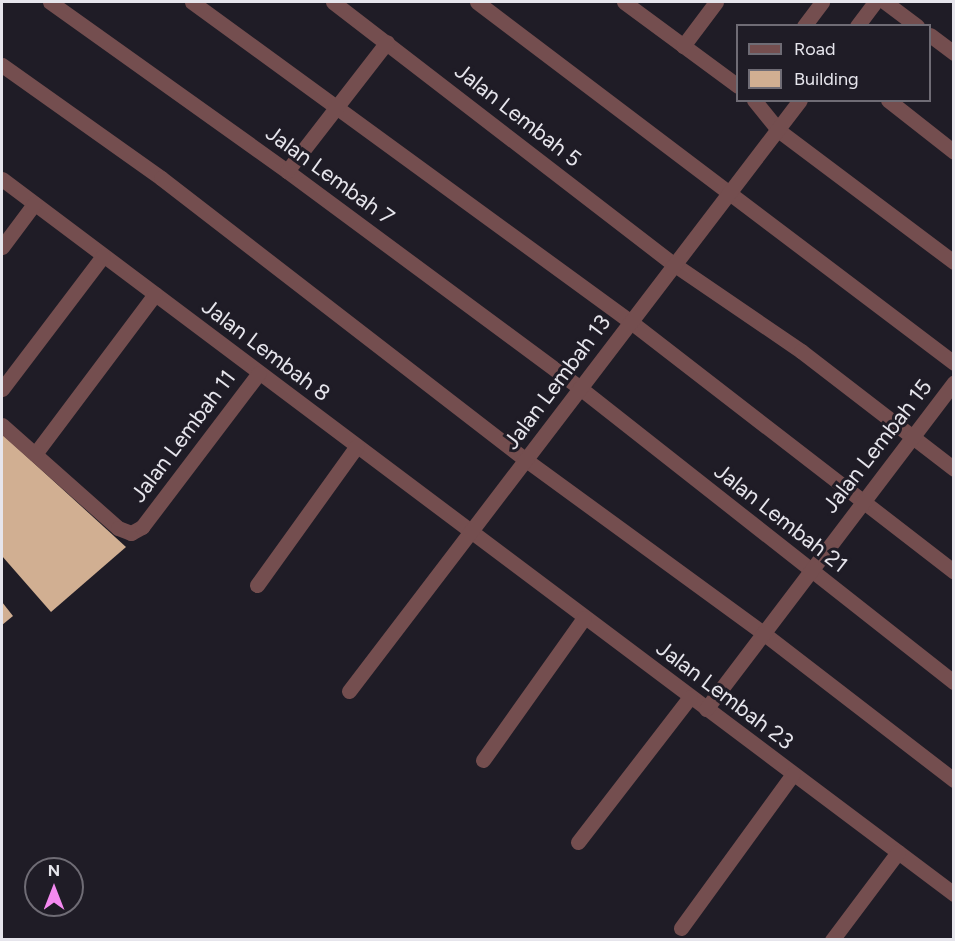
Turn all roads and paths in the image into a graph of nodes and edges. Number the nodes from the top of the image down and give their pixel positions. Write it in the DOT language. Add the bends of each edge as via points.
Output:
graph roads {
  1 [pos="50,2"];
  2 [pos="192,2"];
  3 [pos="333,2"];
  4 [pos="477,2"];
  5 [pos="624,2"];
  6 [pos="717,2"];
  7 [pos="822,2"];
  8 [pos="875,2"];
  9 [pos="885,2"];
  10 [pos="806,24"];
  11 [pos="858,24"];
  12 [pos="913,24"];
  13 [pos="931,36"];
  14 [pos="387,42"];
  15 [pos="683,46"];
  16 [pos="954,53"];
  17 [pos="2,64"];
  18 [pos="736,85"];
  19 [pos="756,102"];
  20 [pos="799,102"];
  21 [pos="891,102"];
  22 [pos="339,105"];
  23 [pos="778,130"];
  24 [pos="954,152"];
  25 [pos="287,171"];
  26 [pos="2,179"];
  27 [pos="729,194"];
  28 [pos="34,204"];
  29 [pos="2,247"];
  30 [pos="104,256"];
  31 [pos="954,262"];
  32 [pos="675,265"];
  33 [pos="155,294"];
  34 [pos="631,321"];
  35 [pos="954,363"];
  36 [pos="259,373"];
  37 [pos="954,382"];
  38 [pos="580,388"];
  39 [pos="2,389"];
  40 [pos="2,425"];
  41 [pos="910,436"];
  42 [pos="357,446"];
  43 [pos="35,454"];
  44 [pos="526,460"];
  45 [pos="954,469"];
  46 [pos="861,502"];
  47 [pos="471,532"];
  48 [pos="810,570"];
  49 [pos="954,572"];
  50 [pos="257,585"];
  51 [pos="584,618"];
  52 [pos="763,633"];
  53 [pos="954,682"];
  54 [pos="349,691"];
  55 [pos="690,697"];
  56 [pos="706,709"];
  57 [pos="483,760"];
  58 [pos="793,774"];
  59 [pos="954,780"];
  60 [pos="578,842"];
  61 [pos="898,852"];
  62 [pos="951,887"];
  63 [pos="681,927"];
  64 [pos="832,939"];
  1 -- 25 [label="street, Jalan Lembah 7"];
  2 -- 22 [label="street"];
  3 -- 14 [label="street, Jalan Lembah 5"];
  4 -- 27 [label="street"];
  5 -- 15 [label="street"];
  6 -- 15 [label="street"];
  7 -- 10 [label="street"];
  8 -- 11 [label="street"];
  9 -- 12 [label="street"];
  13 -- 16 [label="street"];
  14 -- 22 [label="street"];
  14 -- 32 [label="street, Jalan Lembah 5"];
  15 -- 18 [label="street"];
  17 -- 44 [label="street" via="161,178"];
  19 -- 23 [label="street"];
  20 -- 23 [label="street, Jalan Lembah 13"];
  21 -- 24 [label="street"];
  22 -- 25 [label="street"];
  22 -- 34 [label="street"];
  23 -- 27 [label="street, Jalan Lembah 13"];
  23 -- 31 [label="street"];
  25 -- 38 [label="street, Jalan Lembah 7"];
  26 -- 28 [label="street, Jalan Lembah 8"];
  27 -- 32 [label="street, Jalan Lembah 13"];
  27 -- 35 [label="street"];
  28 -- 29 [label="street"];
  28 -- 30 [label="street, Jalan Lembah 8"];
  30 -- 33 [label="street, Jalan Lembah 8"];
  30 -- 39 [label="street"];
  32 -- 34 [label="street, Jalan Lembah 13"];
  32 -- 41 [label="street" via="801,351"];
  33 -- 36 [label="street, Jalan Lembah 8"];
  33 -- 43 [label="street"];
  34 -- 38 [label="street, Jalan Lembah 13"];
  34 -- 46 [label="street"];
  36 -- 42 [label="street, Jalan Lembah 8"];
  36 -- 43 [label="street, Jalan Lembah 11" via="142,527 131,533 118,528"];
  37 -- 41 [label="street, Jalan Lembah 15"];
  38 -- 44 [label="street, Jalan Lembah 13"];
  38 -- 48 [label="street, Jalan Lembah 21"];
  40 -- 43 [label="street"];
  41 -- 45 [label="street"];
  41 -- 46 [label="street, Jalan Lembah 15"];
  42 -- 47 [label="street, Jalan Lembah 8"];
  42 -- 50 [label="street"];
  44 -- 47 [label="street, Jalan Lembah 13"];
  44 -- 52 [label="street"];
  46 -- 48 [label="street, Jalan Lembah 15"];
  46 -- 49 [label="street"];
  47 -- 51 [label="street, Jalan Lembah 23"];
  47 -- 54 [label="street, Jalan Lembah 13"];
  48 -- 52 [label="street, Jalan Lembah 15"];
  48 -- 53 [label="street, Jalan Lembah 21"];
  51 -- 55 [label="street, Jalan Lembah 23"];
  51 -- 57 [label="street"];
  52 -- 56 [label="street, Jalan Lembah 15"];
  52 -- 59 [label="street"];
  55 -- 56 [label="street, Jalan Lembah 23"];
  55 -- 60 [label="street"];
  56 -- 58 [label="street, Jalan Lembah 23"];
  58 -- 61 [label="street, Jalan Lembah 23"];
  58 -- 63 [label="street"];
  61 -- 62 [label="street, Jalan Lembah 23"];
  61 -- 64 [label="street"];
}
